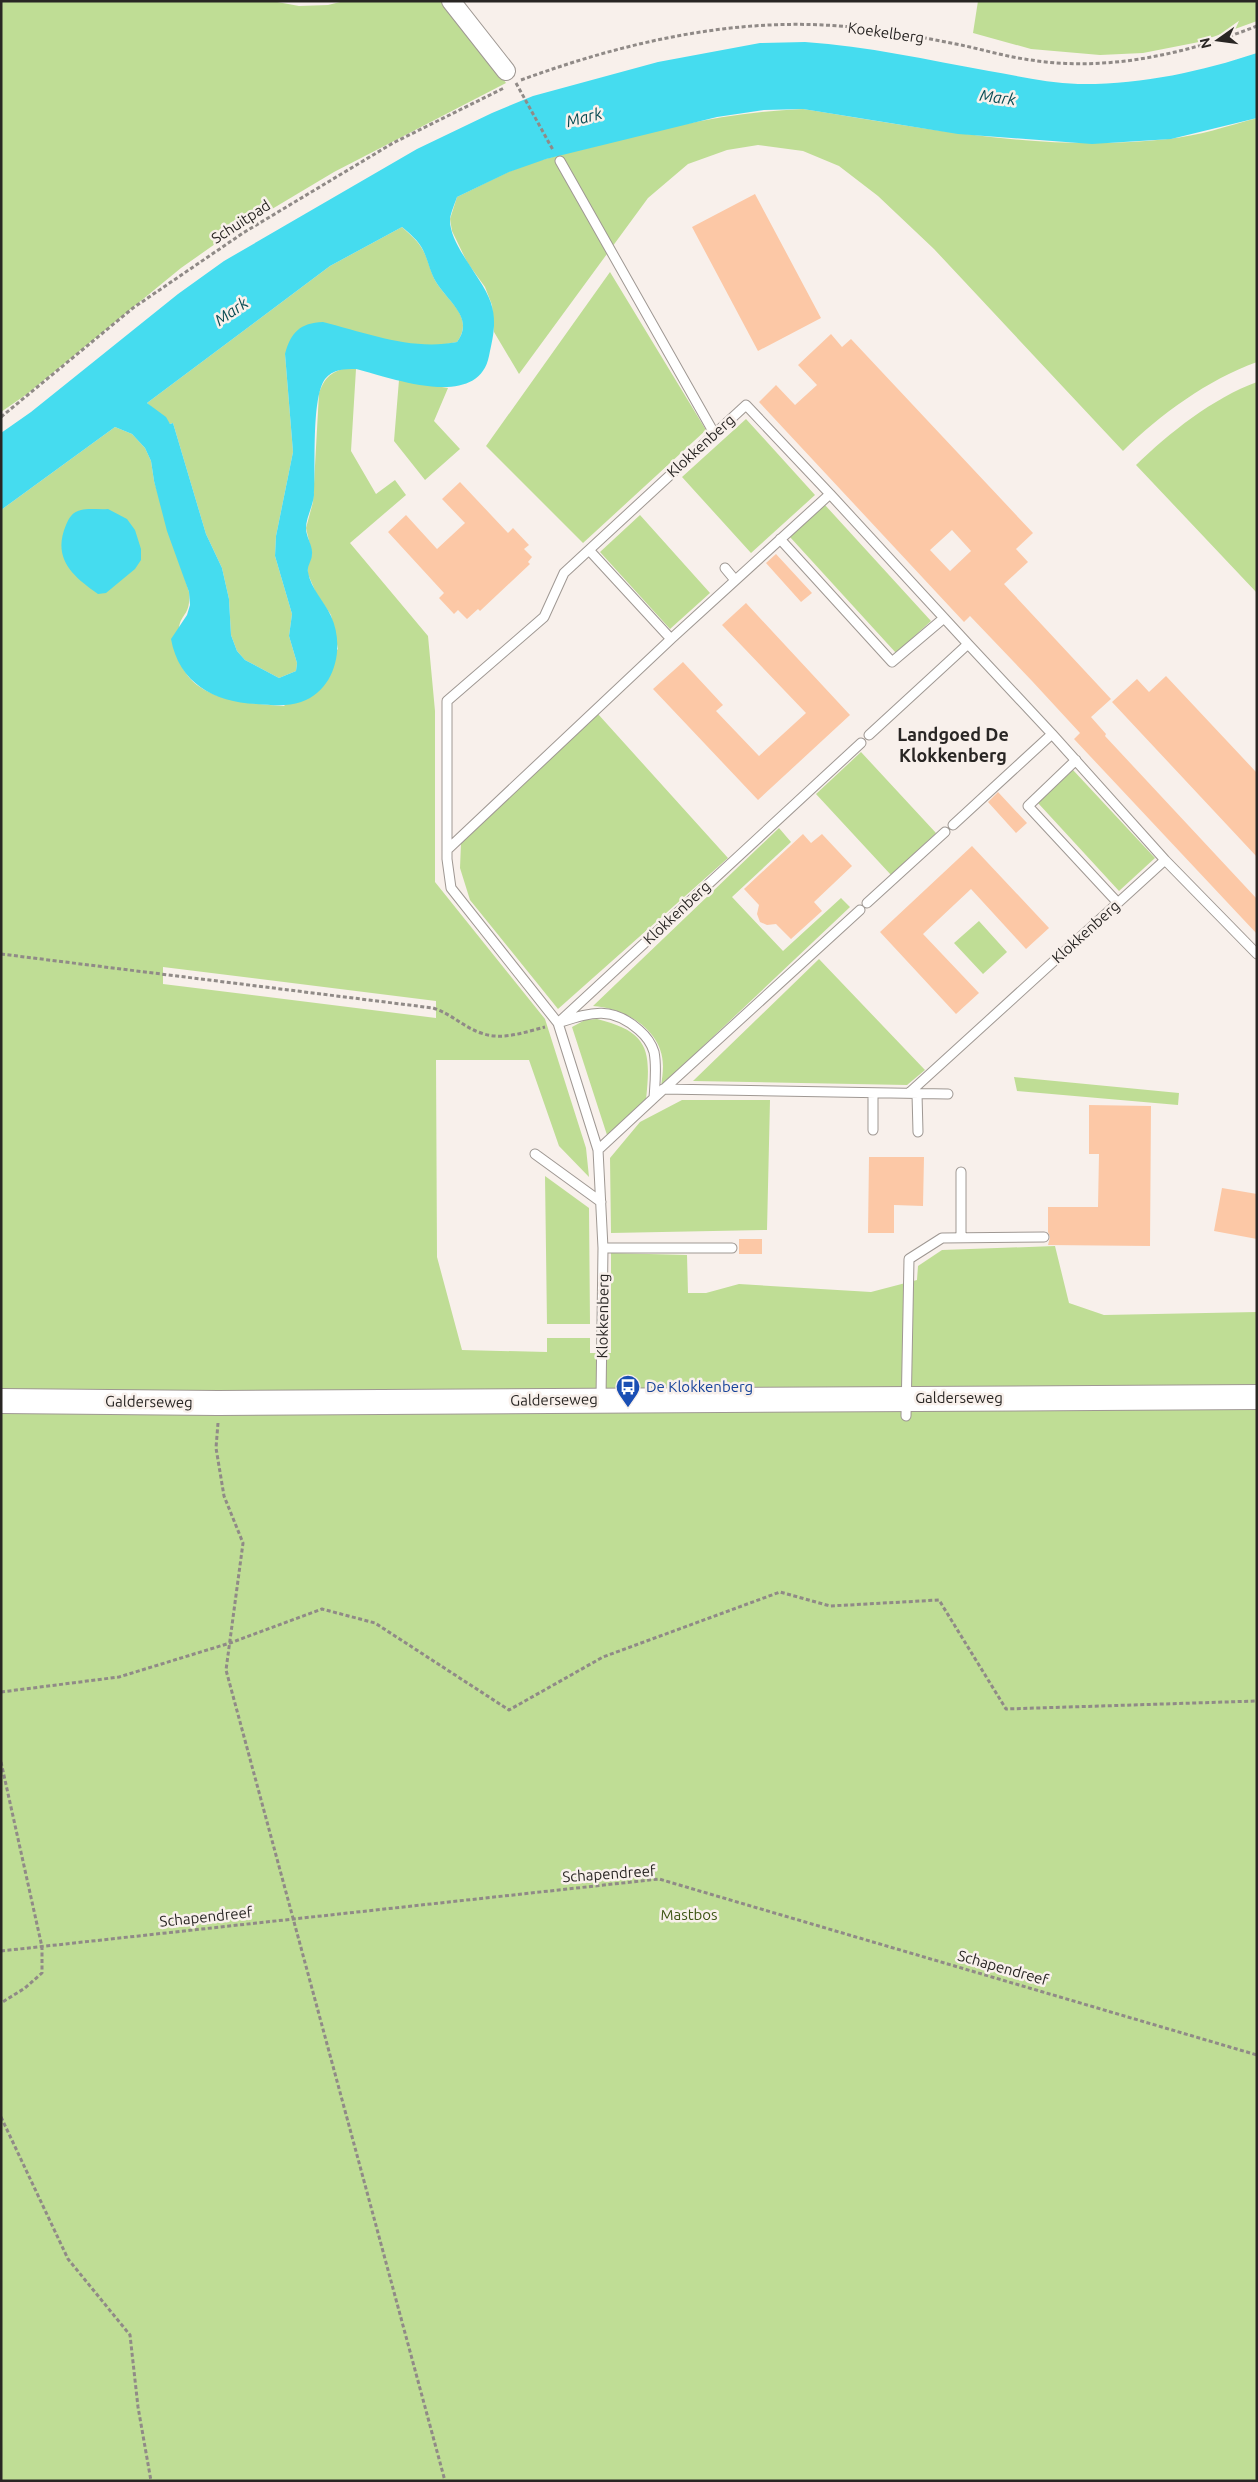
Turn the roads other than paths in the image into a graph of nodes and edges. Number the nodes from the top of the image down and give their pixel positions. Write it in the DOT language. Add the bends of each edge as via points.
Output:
graph roads {
  1 [pos="451,1"];
  2 [pos="511,77"];
  3 [pos="560,161"];
  4 [pos="714,432"];
  5 [pos="830,494"];
  6 [pos="780,540"];
  7 [pos="589,550"];
  8 [pos="725,568"];
  9 [pos="735,580"];
  10 [pos="944,618"];
  11 [pos="671,639"];
  12 [pos="968,644"];
  13 [pos="1052,734"];
  14 [pos="869,735"];
  15 [pos="861,742"];
  16 [pos="1076,760"];
  17 [pos="953,825"];
  18 [pos="945,832"];
  19 [pos="447,850"];
  20 [pos="1165,860"];
  21 [pos="867,903"];
  22 [pos="1118,903"];
  23 [pos="860,910"];
  24 [pos="1257,954"];
  25 [pos="558,1023"];
  26 [pos="663,1089"];
  27 [pos="873,1093"];
  28 [pos="913,1093"];
  29 [pos="948,1094"];
  30 [pos="654,1098"];
  31 [pos="873,1130"];
  32 [pos="918,1132"];
  33 [pos="598,1150"];
  34 [pos="536,1154"];
  35 [pos="961,1172"];
  36 [pos="601,1202"];
  37 [pos="1044,1237"];
  38 [pos="961,1238"];
  39 [pos="603,1248"];
  40 [pos="732,1248"];
  41 [pos="1257,1397"];
  42 [pos="601,1399"];
  43 [pos="1,1401"];
  44 [pos="907,1407"];
  1 -- 2 [label="street"];
  3 -- 4 [label="lane"];
  4 -- 5 [label="lane, Klokkenberg" via="746,406"];
  4 -- 7 [label="lane, Klokkenberg"];
  5 -- 6 [label="lane"];
  5 -- 10 [label="lane, Klokkenberg"];
  6 -- 9 [label="lane"];
  6 -- 10 [label="lane" via="892,662"];
  7 -- 11 [label="lane"];
  7 -- 19 [label="lane, Klokkenberg" via="564,573 544,617 447,701"];
  8 -- 9 [label="lane"];
  9 -- 11 [label="lane"];
  10 -- 12 [label="lane, Klokkenberg"];
  11 -- 19 [label="lane"];
  12 -- 13 [label="lane, Klokkenberg"];
  12 -- 14 [label="lane"];
  13 -- 16 [label="lane, Klokkenberg"];
  13 -- 17 [label="lane"];
  15 -- 25 [label="lane, Klokkenberg"];
  16 -- 20 [label="lane, Klokkenberg"];
  16 -- 22 [label="lane" via="1028,806"];
  18 -- 21 [label="lane"];
  19 -- 25 [label="lane, Klokkenberg" via="451,888"];
  20 -- 22 [label="lane, Klokkenberg"];
  20 -- 24 [label="lane"];
  22 -- 28 [label="lane, Klokkenberg"];
  23 -- 26 [label="lane"];
  25 -- 30 [label="lane" via="586,1014 614,1013 636,1027 648,1038 653,1050 656,1064"];
  25 -- 33 [label="lane, Klokkenberg"];
  26 -- 27 [label="lane"];
  26 -- 30 [label="lane"];
  27 -- 28 [label="lane"];
  27 -- 31 [label="lane"];
  28 -- 29 [label="lane"];
  28 -- 32 [label="lane"];
  30 -- 33 [label="lane"];
  33 -- 36 [label="lane, Klokkenberg"];
  34 -- 36 [label="lane"];
  35 -- 38 [label="lane"];
  36 -- 39 [label="lane, Klokkenberg"];
  37 -- 38 [label="lane"];
  38 -- 44 [label="lane" via="942,1238 909,1259"];
  39 -- 40 [label="lane"];
  39 -- 42 [label="lane, Klokkenberg"];
  41 -- 44 [label="street, Galderseweg"];
  42 -- 43 [label="street, Galderseweg" via="218,1403"];
  42 -- 44 [label="street, Galderseweg"];
}
